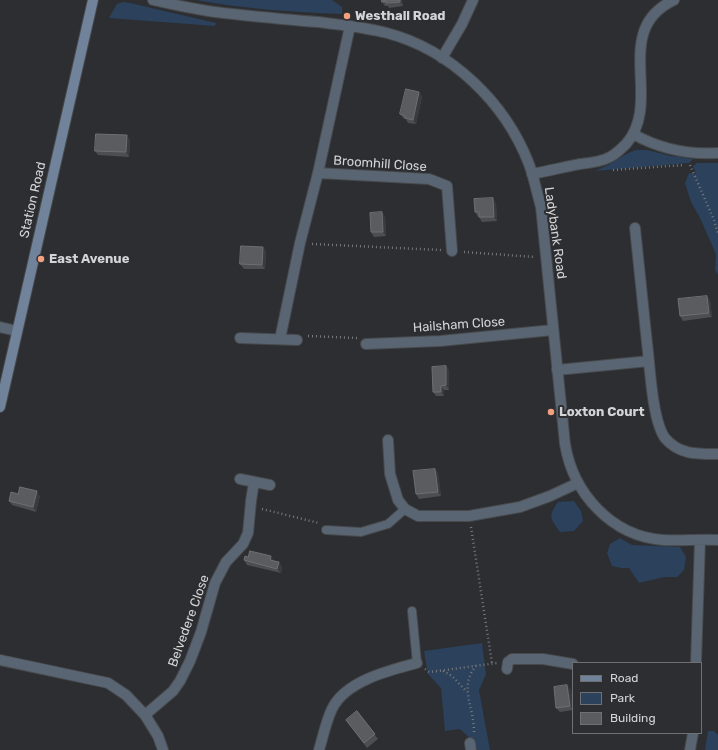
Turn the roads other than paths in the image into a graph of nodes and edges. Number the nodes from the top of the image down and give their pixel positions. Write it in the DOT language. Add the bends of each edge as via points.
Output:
graph roads {
  1 [pos="94,0"];
  2 [pos="153,0"];
  3 [pos="474,0"];
  4 [pos="674,0"];
  5 [pos="350,26"];
  6 [pos="442,58"];
  7 [pos="633,134"];
  8 [pos="718,153"];
  9 [pos="318,173"];
  10 [pos="532,174"];
  11 [pos="635,228"];
  12 [pos="452,251"];
  13 [pos="0,327"];
  14 [pos="553,330"];
  15 [pos="17,331"];
  16 [pos="240,338"];
  17 [pos="280,339"];
  18 [pos="297,340"];
  19 [pos="366,344"];
  20 [pos="649,361"];
  21 [pos="557,370"];
  22 [pos="0,407"];
  23 [pos="388,440"];
  24 [pos="718,454"];
  25 [pos="240,479"];
  26 [pos="254,482"];
  27 [pos="578,484"];
  28 [pos="270,485"];
  29 [pos="405,509"];
  30 [pos="326,530"];
  31 [pos="700,540"];
  32 [pos="718,540"];
  33 [pos="412,611"];
  34 [pos="0,660"];
  35 [pos="417,662"];
  36 [pos="696,662"];
  37 [pos="572,664"];
  38 [pos="507,666"];
  39 [pos="145,715"];
  40 [pos="693,734"];
  41 [pos="163,750"];
  42 [pos="319,750"];
  43 [pos="690,750"];
  1 -- 15 [label="main road, Station Road"];
  2 -- 5 [label="street, Ladybank Road" via="232,14"];
  3 -- 6 [label="street"];
  4 -- 7 [label="street" via="651,19 642,39 640,113"];
  5 -- 6 [label="street, Ladybank Road" via="369,28 401,37"];
  5 -- 9 [label="street"];
  6 -- 10 [label="street, Ladybank Road" via="474,83 503,115 523,150"];
  7 -- 8 [label="street" via="673,150"];
  7 -- 10 [label="street" via="610,157 600,161"];
  9 -- 12 [label="street, Broomhill Close" via="429,179 446,186"];
  9 -- 17 [label="street"];
  10 -- 14 [label="street, Ladybank Road" via="541,207"];
  11 -- 20 [label="street"];
  13 -- 15 [label="street"];
  14 -- 19 [label="street, Hailsham Close" via="440,341"];
  14 -- 21 [label="street, Ladybank Road"];
  15 -- 22 [label="main road, Station Road"];
  16 -- 17 [label="street"];
  17 -- 18 [label="street"];
  20 -- 21 [label="street"];
  20 -- 24 [label="street" via="658,424 666,438 682,451"];
  21 -- 27 [label="street, Ladybank Road" via="567,456"];
  23 -- 29 [label="street" via="390,474 398,500"];
  25 -- 26 [label="street"];
  26 -- 28 [label="street"];
  26 -- 39 [label="street, Belvedere Close" via="248,533 243,544 226,562 215,583 190,661 172,691"];
  27 -- 29 [label="street" via="520,507 469,516 418,516"];
  27 -- 31 [label="street, Ladybank Road" via="595,508 630,532 661,540"];
  29 -- 30 [label="lane" via="388,524 362,532"];
  31 -- 32 [label="street, Ladybank Road"];
  31 -- 36 [label="street"];
  33 -- 35 [label="lane"];
  34 -- 39 [label="street" via="108,683 126,695"];
  35 -- 42 [label="street" via="366,680 344,694 332,709"];
  37 -- 38 [label="street" via="512,659"];
  39 -- 41 [label="street"];
  40 -- 43 [label="street"];
}
